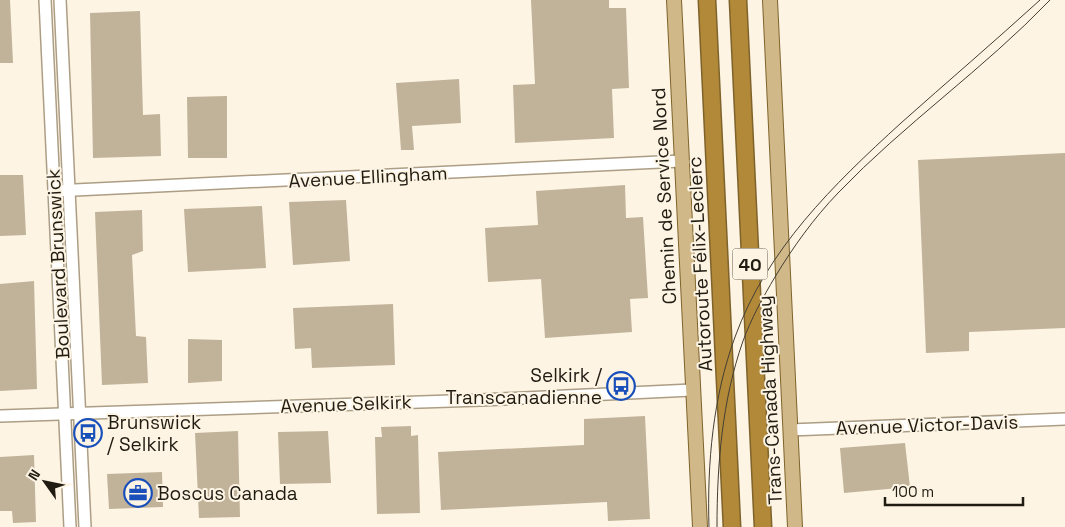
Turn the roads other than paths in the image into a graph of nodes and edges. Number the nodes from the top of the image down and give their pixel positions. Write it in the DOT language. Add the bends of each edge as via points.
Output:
graph roads {
  1 [pos="45,0"];
  2 [pos="60,0"];
  3 [pos="674,0"];
  4 [pos="707,0"];
  5 [pos="738,0"];
  6 [pos="770,0"];
  7 [pos="681,161"];
  8 [pos="54,191"];
  9 [pos="69,191"];
  10 [pos="692,390"];
  11 [pos="65,413"];
  12 [pos="80,413"];
  13 [pos="0,416"];
  14 [pos="1065,418"];
  15 [pos="790,430"];
  16 [pos="70,527"];
  17 [pos="85,527"];
  18 [pos="700,527"];
  19 [pos="732,527"];
  20 [pos="763,527"];
  21 [pos="795,527"];
  1 -- 8 [label="street, Boulevard Brunswick"];
  2 -- 9 [label="street, Boulevard Brunswick"];
  3 -- 7 [label="main road, Chemin de Service Nord"];
  4 -- 19 [label="highway, Autoroute Félix-Leclerc / 40"];
  5 -- 20 [label="highway, 40"];
  6 -- 15 [label="main road, Trans-Canada Highway"];
  7 -- 9 [label="street, Avenue Ellingham"];
  7 -- 10 [label="main road, Chemin de Service Nord"];
  8 -- 9 [label="street, Avenue Ellingham"];
  8 -- 11 [label="street, Boulevard Brunswick"];
  9 -- 12 [label="street, Boulevard Brunswick"];
  10 -- 12 [label="street, Avenue Selkirk"];
  10 -- 18 [label="main road"];
  11 -- 12 [label="street, Avenue Selkirk"];
  11 -- 13 [label="street, Avenue Selkirk"];
  11 -- 16 [label="street, Boulevard Brunswick"];
  12 -- 17 [label="street, Boulevard Brunswick"];
  14 -- 15 [label="street, Avenue Victor-Davis"];
  15 -- 21 [label="main road, Trans-Canada Highway"];
}
